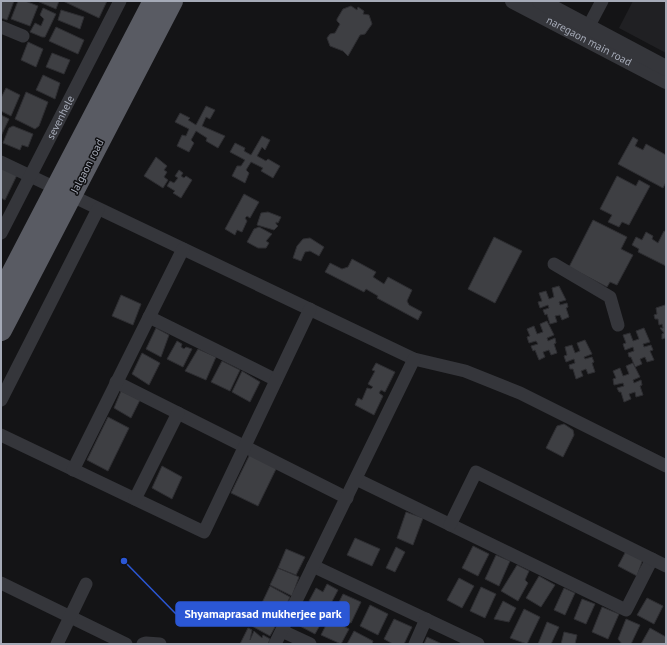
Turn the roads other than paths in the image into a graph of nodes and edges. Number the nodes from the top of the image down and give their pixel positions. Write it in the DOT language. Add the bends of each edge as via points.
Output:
graph roads {
  1 [pos="120,1"];
  2 [pos="154,1"];
  3 [pos="172,1"];
  4 [pos="513,1"];
  5 [pos="540,1"];
  6 [pos="602,1"];
  7 [pos="1,26"];
  8 [pos="585,32"];
  9 [pos="23,36"];
  10 [pos="666,68"];
  11 [pos="666,81"];
  12 [pos="1,162"];
  13 [pos="30,176"];
  14 [pos="64,192"];
  15 [pos="98,209"];
  16 [pos="1,233"];
  17 [pos="183,249"];
  18 [pos="554,264"];
  19 [pos="1,295"];
  20 [pos="310,310"];
  21 [pos="148,317"];
  22 [pos="618,325"];
  23 [pos="1,330"];
  24 [pos="414,359"];
  25 [pos="276,380"];
  26 [pos="116,382"];
  27 [pos="1,400"];
  28 [pos="178,413"];
  29 [pos="1,435"];
  30 [pos="244,447"];
  31 [pos="666,466"];
  32 [pos="73,470"];
  33 [pos="356,479"];
  34 [pos="347,498"];
  35 [pos="135,499"];
  36 [pos="450,525"];
  37 [pos="652,559"];
  38 [pos="314,566"];
  39 [pos="666,566"];
  40 [pos="86,584"];
  41 [pos="2,587"];
  42 [pos="70,617"];
  43 [pos="426,620"];
  44 [pos="282,630"];
  45 [pos="57,644"];
  46 [pos="126,644"];
  47 [pos="143,644"];
  48 [pos="160,644"];
  49 [pos="275,644"];
  50 [pos="310,644"];
  51 [pos="415,644"];
  52 [pos="478,644"];
  1 -- 13 [label="street, sevenhele"];
  2 -- 14 [label="highway, Jalgaon road"];
  3 -- 14 [label="highway, Jalgaon road"];
  4 -- 8 [label="street, naregaon main road"];
  5 -- 8 [label="street, naregaon main road"];
  6 -- 8 [label="street"];
  7 -- 9 [label="street"];
  8 -- 10 [label="street, naregaon main road"];
  8 -- 11 [label="street, naregaon main road"];
  12 -- 13 [label="street"];
  13 -- 14 [label="street"];
  13 -- 16 [label="street, sevenhele"];
  14 -- 15 [label="street"];
  14 -- 19 [label="highway, Jalgaon road"];
  14 -- 23 [label="highway, Jalgaon road"];
  15 -- 17 [label="street"];
  15 -- 27 [label="street"];
  17 -- 20 [label="street"];
  17 -- 21 [label="street"];
  18 -- 22 [label="street" via="610,297"];
  20 -- 24 [label="street"];
  20 -- 25 [label="street"];
  21 -- 25 [label="street"];
  21 -- 26 [label="street"];
  24 -- 31 [label="street" via="465,370 520,392"];
  24 -- 33 [label="street"];
  25 -- 30 [label="street"];
  26 -- 28 [label="street"];
  26 -- 32 [label="street"];
  28 -- 30 [label="street"];
  28 -- 35 [label="street"];
  29 -- 32 [label="street"];
  30 -- 34 [label="street"];
  30 -- 35 [label="street" via="204,532"];
  32 -- 35 [label="street"];
  33 -- 34 [label="street"];
  33 -- 36 [label="street"];
  34 -- 38 [label="street"];
  36 -- 37 [label="street" via="626,610"];
  36 -- 37 [label="street" via="476,472"];
  37 -- 39 [label="street"];
  38 -- 43 [label="street"];
  38 -- 44 [label="street"];
  40 -- 42 [label="street"];
  41 -- 42 [label="street"];
  42 -- 45 [label="street"];
  42 -- 46 [label="street"];
  43 -- 51 [label="street"];
  43 -- 52 [label="street"];
  44 -- 49 [label="street"];
  44 -- 50 [label="street"];
  47 -- 48 [label="street"];
}
